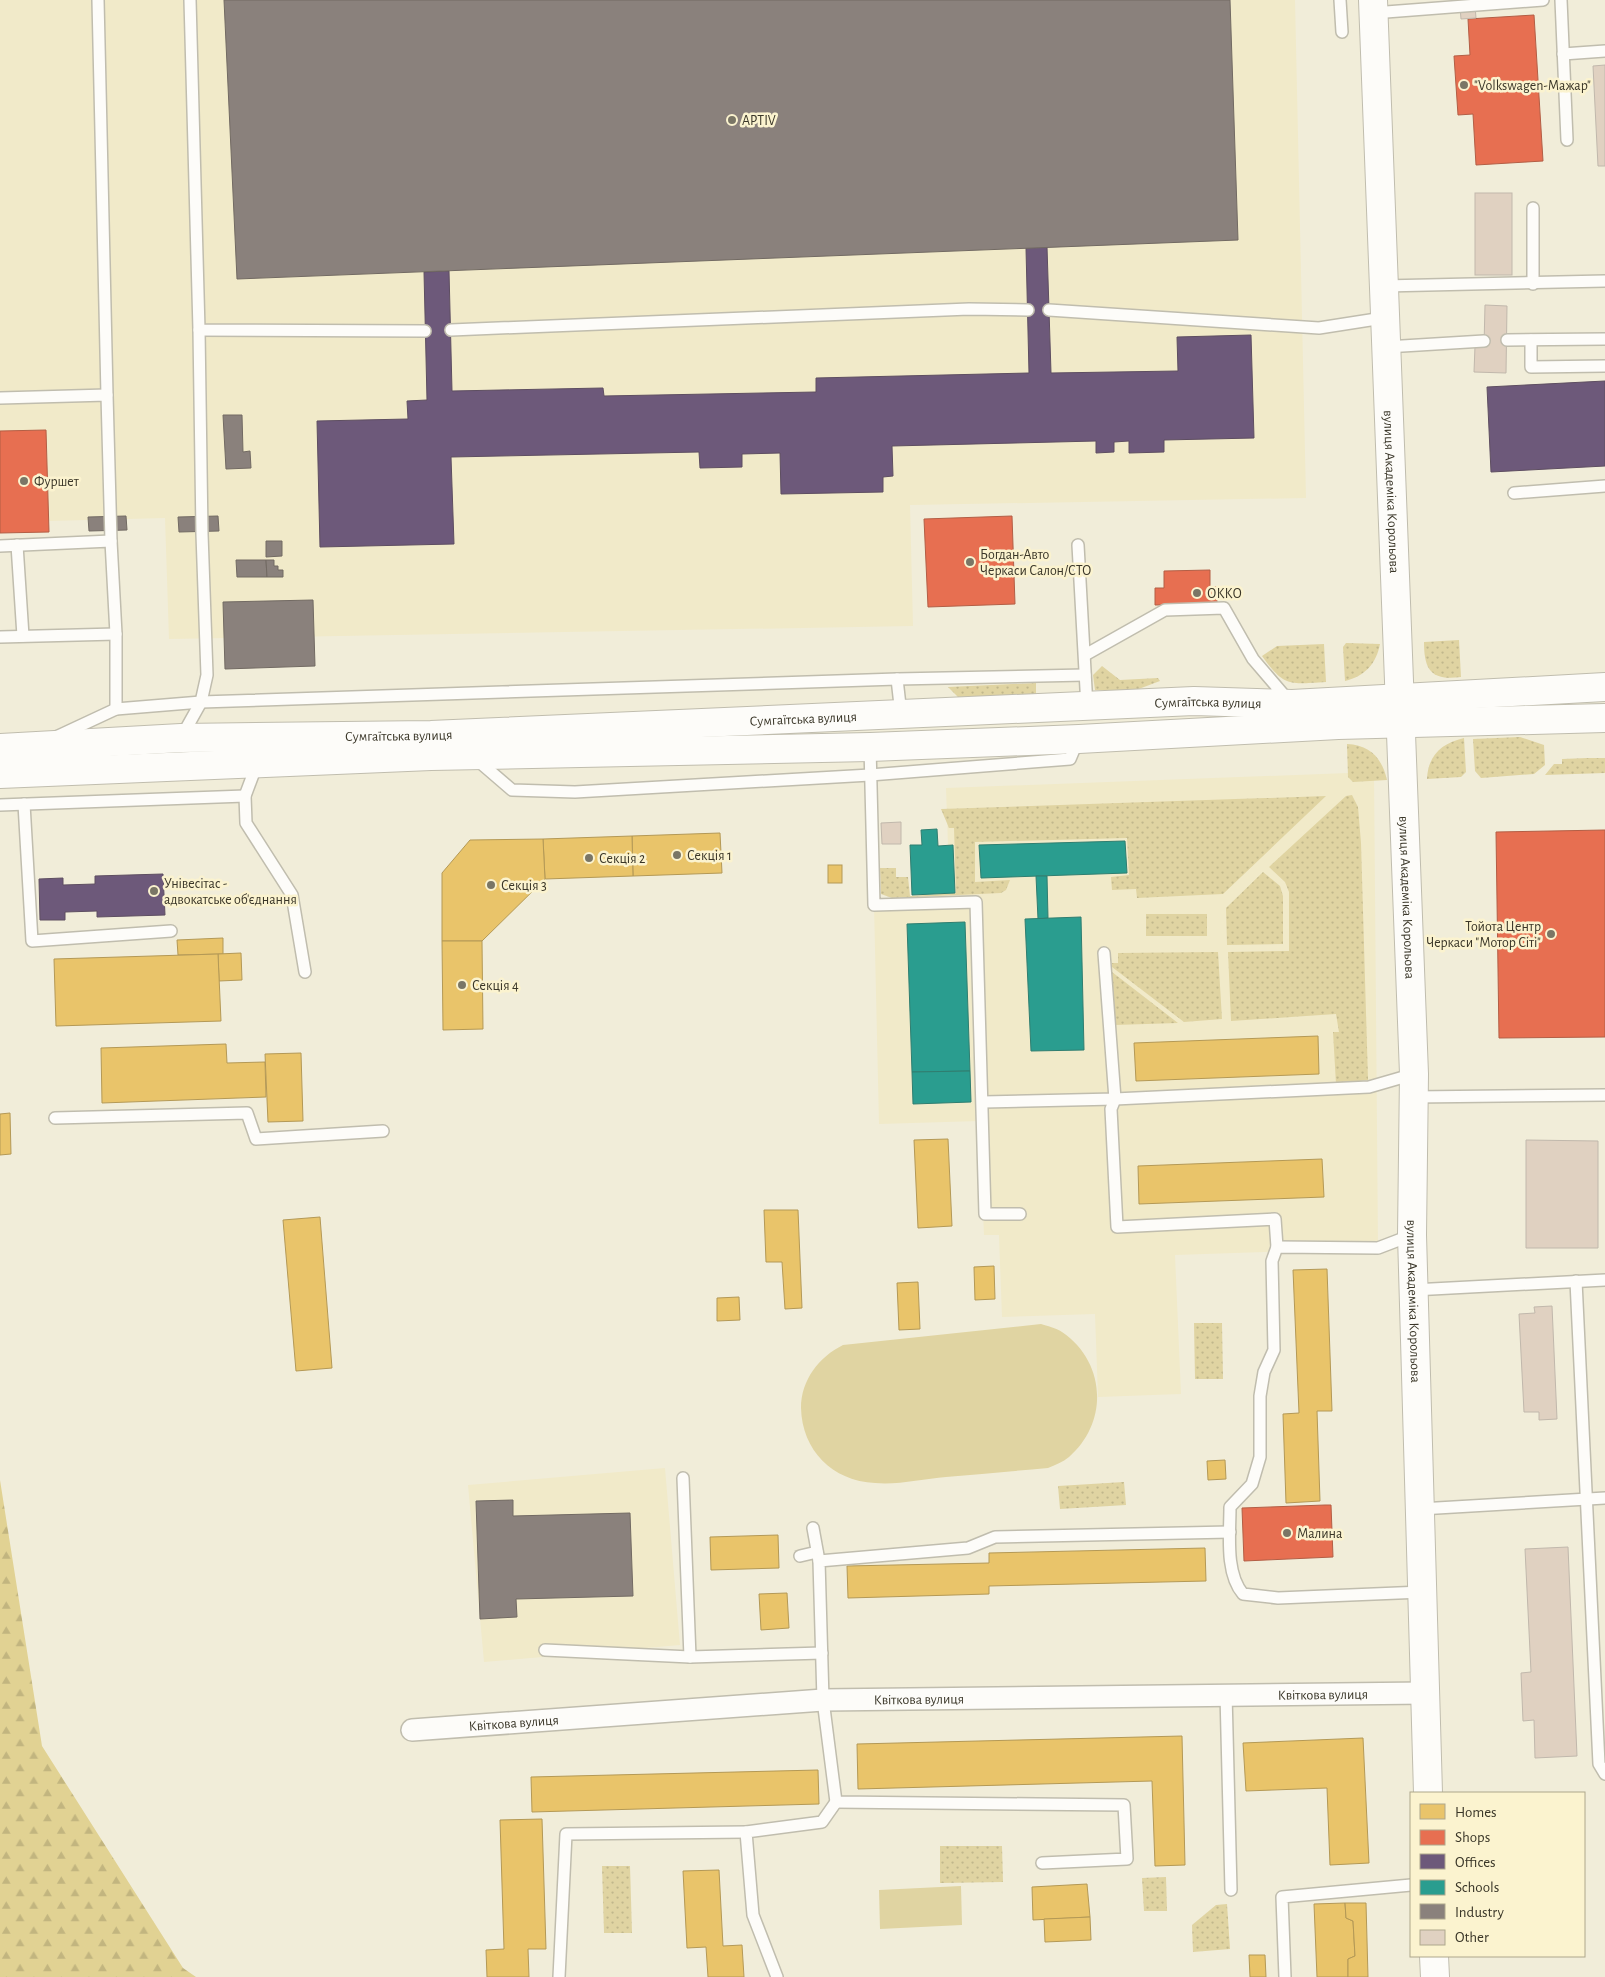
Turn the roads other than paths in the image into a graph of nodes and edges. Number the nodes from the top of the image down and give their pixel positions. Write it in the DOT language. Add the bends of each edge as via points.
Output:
graph roads {
  1 [pos="98,0"];
  2 [pos="190,0"];
  3 [pos="1340,0"];
  4 [pos="1543,0"];
  5 [pos="1561,0"];
  6 [pos="1373,6"];
  7 [pos="1342,32"];
  8 [pos="1605,51"];
  9 [pos="1563,54"];
  10 [pos="1567,140"];
  11 [pos="1533,208"];
  12 [pos="1605,281"];
  13 [pos="1532,284"];
  14 [pos="1382,286"];
  15 [pos="1028,310"];
  16 [pos="1049,310"];
  17 [pos="1384,318"];
  18 [pos="199,330"];
  19 [pos="451,330"];
  20 [pos="425,331"];
  21 [pos="1605,339"];
  22 [pos="1506,340"];
  23 [pos="1532,340"];
  24 [pos="1484,341"];
  25 [pos="1384,347"];
  26 [pos="1605,366"];
  27 [pos="106,395"];
  28 [pos="0,398"];
  29 [pos="1605,486"];
  30 [pos="1514,493"];
  31 [pos="111,541"];
  32 [pos="1078,544"];
  33 [pos="17,545"];
  34 [pos="0,546"];
  35 [pos="116,634"];
  36 [pos="23,636"];
  37 [pos="0,637"];
  38 [pos="1085,655"];
  39 [pos="1086,675"];
  40 [pos="897,679"];
  41 [pos="1605,687"];
  42 [pos="201,702"];
  43 [pos="1292,704"];
  44 [pos="1087,707"];
  45 [pos="116,709"];
  46 [pos="1399,711"];
  47 [pos="901,714"];
  48 [pos="1605,718"];
  49 [pos="181,738"];
  50 [pos="1079,739"];
  51 [pos="33,747"];
  52 [pos="870,747"];
  53 [pos="0,748"];
  54 [pos="363,748"];
  55 [pos="471,755"];
  56 [pos="257,764"];
  57 [pos="0,774"];
  58 [pos="870,775"];
  59 [pos="245,796"];
  60 [pos="24,804"];
  61 [pos="0,805"];
  62 [pos="171,931"];
  63 [pos="1104,953"];
  64 [pos="305,972"];
  65 [pos="1413,1086"];
  66 [pos="1605,1095"];
  67 [pos="1115,1099"];
  68 [pos="983,1102"];
  69 [pos="55,1118"];
  70 [pos="383,1132"];
  71 [pos="1020,1214"];
  72 [pos="1412,1235"];
  73 [pos="1276,1247"];
  74 [pos="1605,1280"];
  75 [pos="1576,1281"];
  76 [pos="1414,1290"];
  77 [pos="683,1478"];
  78 [pos="1605,1498"];
  79 [pos="1586,1499"];
  80 [pos="1420,1509"];
  81 [pos="813,1528"];
  82 [pos="1230,1532"];
  83 [pos="800,1556"];
  84 [pos="818,1557"];
  85 [pos="1424,1592"];
  86 [pos="545,1650"];
  87 [pos="822,1653"];
  88 [pos="690,1656"];
  89 [pos="1426,1693"];
  90 [pos="1226,1694"];
  91 [pos="823,1700"];
  92 [pos="412,1730"];
  93 [pos="1605,1774"];
  94 [pos="1428,1792"];
  95 [pos="836,1802"];
  96 [pos="746,1832"];
  97 [pos="1042,1863"];
  98 [pos="1410,1885"];
  99 [pos="1231,1890"];
  100 [pos="1434,1957"];
  101 [pos="559,1977"];
  102 [pos="777,1977"];
  103 [pos="1285,1977"];
  104 [pos="1435,1977"];
  1 -- 27 [label="lane"];
  2 -- 18 [label="lane"];
  3 -- 7 [label="lane"];
  4 -- 6 [label="lane"];
  5 -- 9 [label="lane"];
  6 -- 14 [label="main road, вулиця Академіка Корольова"];
  8 -- 9 [label="lane"];
  9 -- 10 [label="lane"];
  11 -- 13 [label="lane"];
  12 -- 13 [label="lane"];
  13 -- 14 [label="lane"];
  14 -- 17 [label="main road, вулиця Академіка Корольова"];
  15 -- 19 [label="lane" via="970,309"];
  16 -- 17 [label="lane" via="1319,328"];
  17 -- 25 [label="main road, вулиця Академіка Корольова"];
  18 -- 20 [label="lane"];
  18 -- 42 [label="lane" via="207,675"];
  21 -- 23 [label="lane"];
  22 -- 23 [label="lane"];
  23 -- 26 [label="lane" via="1531,367"];
  24 -- 25 [label="lane"];
  25 -- 46 [label="main road, вулиця Академіка Корольова"];
  27 -- 28 [label="lane"];
  27 -- 31 [label="lane"];
  29 -- 30 [label="lane"];
  31 -- 33 [label="lane"];
  31 -- 35 [label="lane"];
  32 -- 38 [label="lane"];
  33 -- 34 [label="lane"];
  33 -- 36 [label="lane"];
  35 -- 36 [label="lane"];
  35 -- 45 [label="lane"];
  36 -- 37 [label="lane"];
  38 -- 39 [label="lane"];
  38 -- 43 [label="lane" via="1165,610 1224,608 1252,658"];
  39 -- 40 [label="lane"];
  39 -- 44 [label="lane"];
  40 -- 42 [label="lane"];
  40 -- 47 [label="lane"];
  41 -- 46 [label="main road, Сумгаїтська вулиця"];
  42 -- 45 [label="lane"];
  42 -- 49 [label="lane"];
  43 -- 44 [label="main road, Сумгаїтська вулиця" via="1194,701"];
  43 -- 46 [label="main road, Сумгаїтська вулиця"];
  44 -- 47 [label="main road, Сумгаїтська вулиця"];
  45 -- 51 [label="lane"];
  46 -- 48 [label="main road, Сумгаїтська вулиця"];
  46 -- 50 [label="main road, Сумгаїтська вулиця"];
  46 -- 65 [label="main road, вулиця Академіка Корольова"];
  47 -- 54 [label="main road, Сумгаїтська вулиця"];
  49 -- 51 [label="main road, Сумгаїтська вулиця"];
  49 -- 54 [label="main road, Сумгаїтська вулиця"];
  50 -- 52 [label="main road, Сумгаїтська вулиця"];
  50 -- 58 [label="lane" via="1070,759"];
  51 -- 53 [label="main road, Сумгаїтська вулиця"];
  52 -- 55 [label="main road, Сумгаїтська вулиця"];
  52 -- 58 [label="lane"];
  54 -- 55 [label="main road, Сумгаїтська вулиця"];
  54 -- 56 [label="main road, Сумгаїтська вулиця"];
  55 -- 58 [label="lane" via="512,790 575,792"];
  56 -- 57 [label="main road, Сумгаїтська вулиця"];
  56 -- 59 [label="lane"];
  58 -- 68 [label="lane" via="874,905 976,902"];
  59 -- 60 [label="lane"];
  59 -- 64 [label="lane" via="246,823 292,895"];
  60 -- 61 [label="lane"];
  60 -- 62 [label="lane" via="32,941"];
  63 -- 67 [label="lane"];
  65 -- 66 [label="lane"];
  65 -- 67 [label="lane"];
  65 -- 72 [label="main road, вулиця Академіка Корольова"];
  67 -- 68 [label="lane"];
  67 -- 73 [label="lane" via="1111,1110 1117,1227 1275,1219"];
  68 -- 71 [label="lane" via="986,1214"];
  69 -- 70 [label="lane" via="247,1113 256,1139"];
  72 -- 73 [label="lane" via="1378,1248"];
  72 -- 76 [label="main road, вулиця Академіка Корольова"];
  73 -- 82 [label="lane" via="1272,1261 1274,1350 1264,1372 1260,1396 1260,1457 1252,1484 1230,1507"];
  74 -- 75 [label="lane"];
  75 -- 76 [label="lane"];
  75 -- 79 [label="lane"];
  76 -- 80 [label="main road, вулиця Академіка Корольова"];
  77 -- 88 [label="lane"];
  78 -- 79 [label="lane"];
  79 -- 80 [label="lane"];
  79 -- 93 [label="lane" via="1599,1764"];
  80 -- 85 [label="main road, вулиця Академіка Корольова"];
  81 -- 84 [label="lane"];
  82 -- 84 [label="lane" via="995,1537 968,1548"];
  82 -- 85 [label="lane" via="1233,1578 1243,1594 1278,1598"];
  83 -- 84 [label="lane"];
  84 -- 87 [label="lane"];
  85 -- 89 [label="main road, вулиця Академіка Корольова"];
  86 -- 88 [label="lane"];
  87 -- 88 [label="lane"];
  87 -- 91 [label="lane"];
  89 -- 90 [label="street, Квіткова вулиця"];
  89 -- 94 [label="main road, вулиця Академіка Корольова"];
  90 -- 91 [label="street, Квіткова вулиця"];
  90 -- 99 [label="lane"];
  91 -- 92 [label="street, Квіткова вулиця"];
  91 -- 95 [label="lane"];
  95 -- 96 [label="lane" via="822,1822"];
  95 -- 97 [label="lane" via="1124,1806 1127,1860"];
  96 -- 101 [label="lane" via="566,1834"];
  96 -- 102 [label="lane" via="753,1915"];
  98 -- 103 [label="lane" via="1282,1897"];
  100 -- 104 [label="main road"];
}
